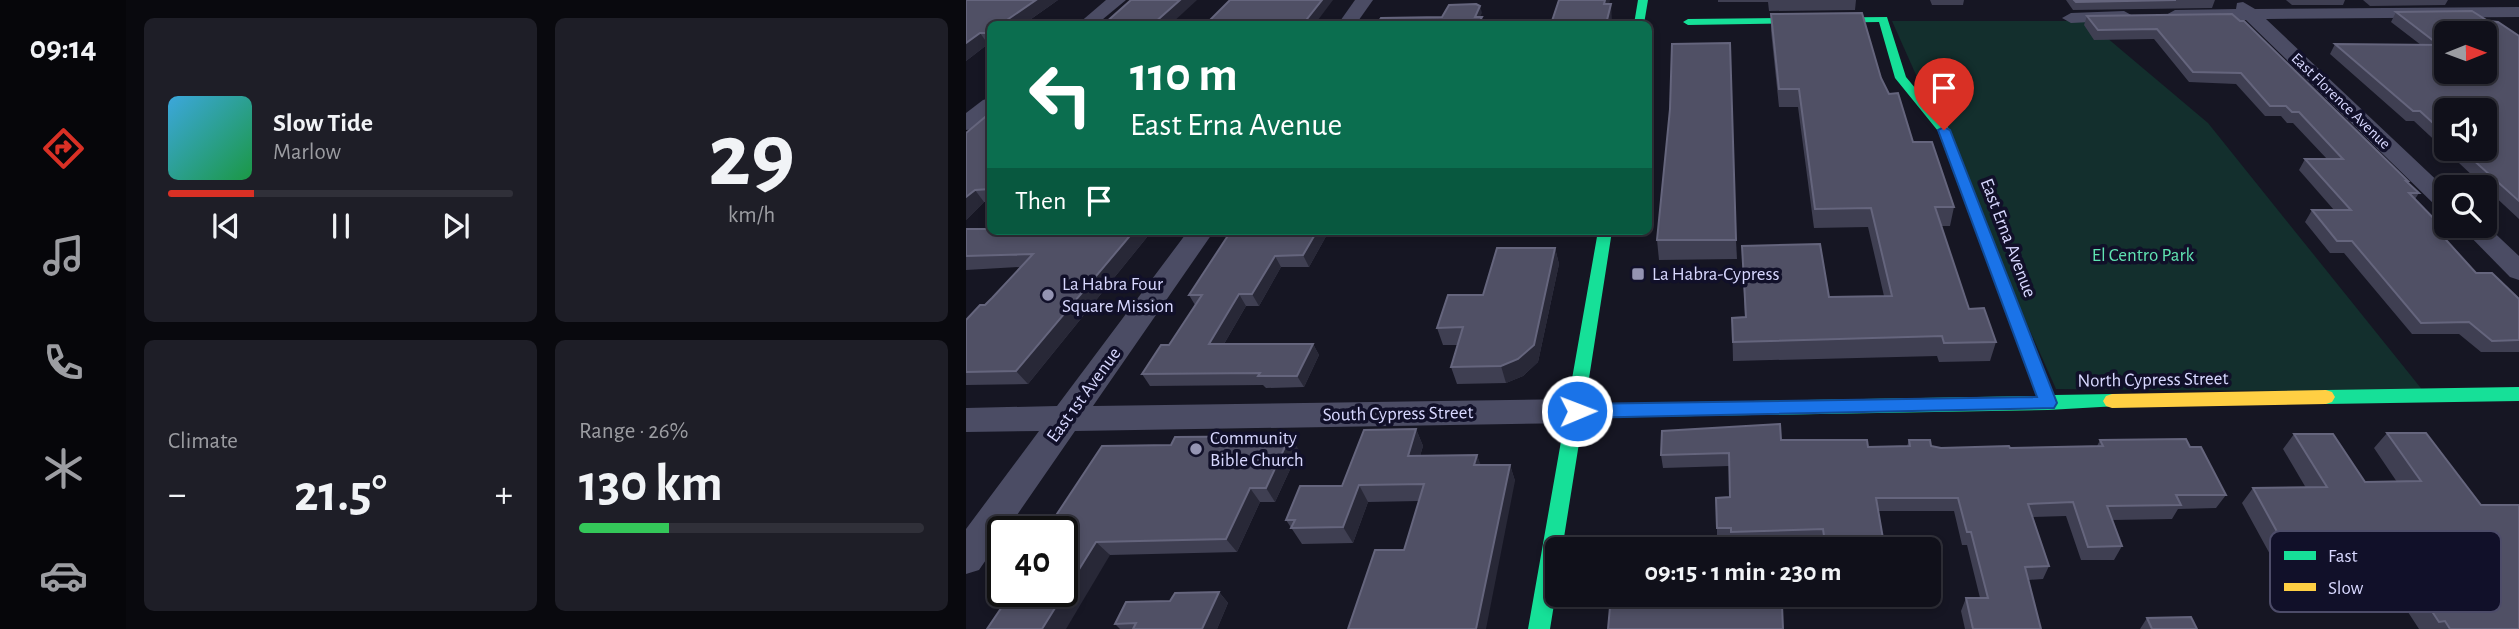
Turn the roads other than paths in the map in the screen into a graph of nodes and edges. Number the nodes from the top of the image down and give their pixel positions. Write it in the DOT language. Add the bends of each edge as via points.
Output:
graph roads {
  1 [pos="1117,0"];
  2 [pos="1364,0"];
  3 [pos="1643,0"];
  4 [pos="2470,0"];
  5 [pos="2243,7"];
  6 [pos="2490,12"];
  7 [pos="2519,12"];
  8 [pos="2164,15"];
  9 [pos="2137,16"];
  10 [pos="2071,18"];
  11 [pos="1091,21"];
  12 [pos="1349,21"];
  13 [pos="1640,21"];
  14 [pos="1688,22"];
  15 [pos="2519,31"];
  16 [pos="2434,190"];
  17 [pos="1198,235"];
  18 [pos="1604,235"];
  19 [pos="2485,238"];
  20 [pos="2519,271"];
  21 [pos="2519,394"];
  22 [pos="2048,403"];
  23 [pos="1577,411"];
  24 [pos="1066,419"];
  25 [pos="966,420"];
  26 [pos="966,558"];
  27 [pos="1539,629"];
  1 -- 11 [label="street"];
  2 -- 12 [label="street"];
  3 -- 13 [label="street"];
  4 -- 6 [label="street"];
  5 -- 6 [label="street"];
  5 -- 8 [label="street"];
  5 -- 16 [label="street, East Florence Avenue"];
  6 -- 7 [label="street"];
  6 -- 15 [label="street"];
  9 -- 10 [label="street"];
  14 -- 22 [label="street, East Erna Avenue" via="1883,19 1901,78 1944,130"];
  17 -- 24 [label="street, East 1st Avenue"];
  18 -- 23 [label="street"];
  19 -- 20 [label="street"];
  21 -- 22 [label="street, North Cypress Street"];
  22 -- 23 [label="street, North Cypress Street"];
  23 -- 24 [label="street, South Cypress Street"];
  23 -- 27 [label="street"];
  24 -- 25 [label="street, South Cypress Street"];
  24 -- 26 [label="street, East 1st Avenue"];
}
